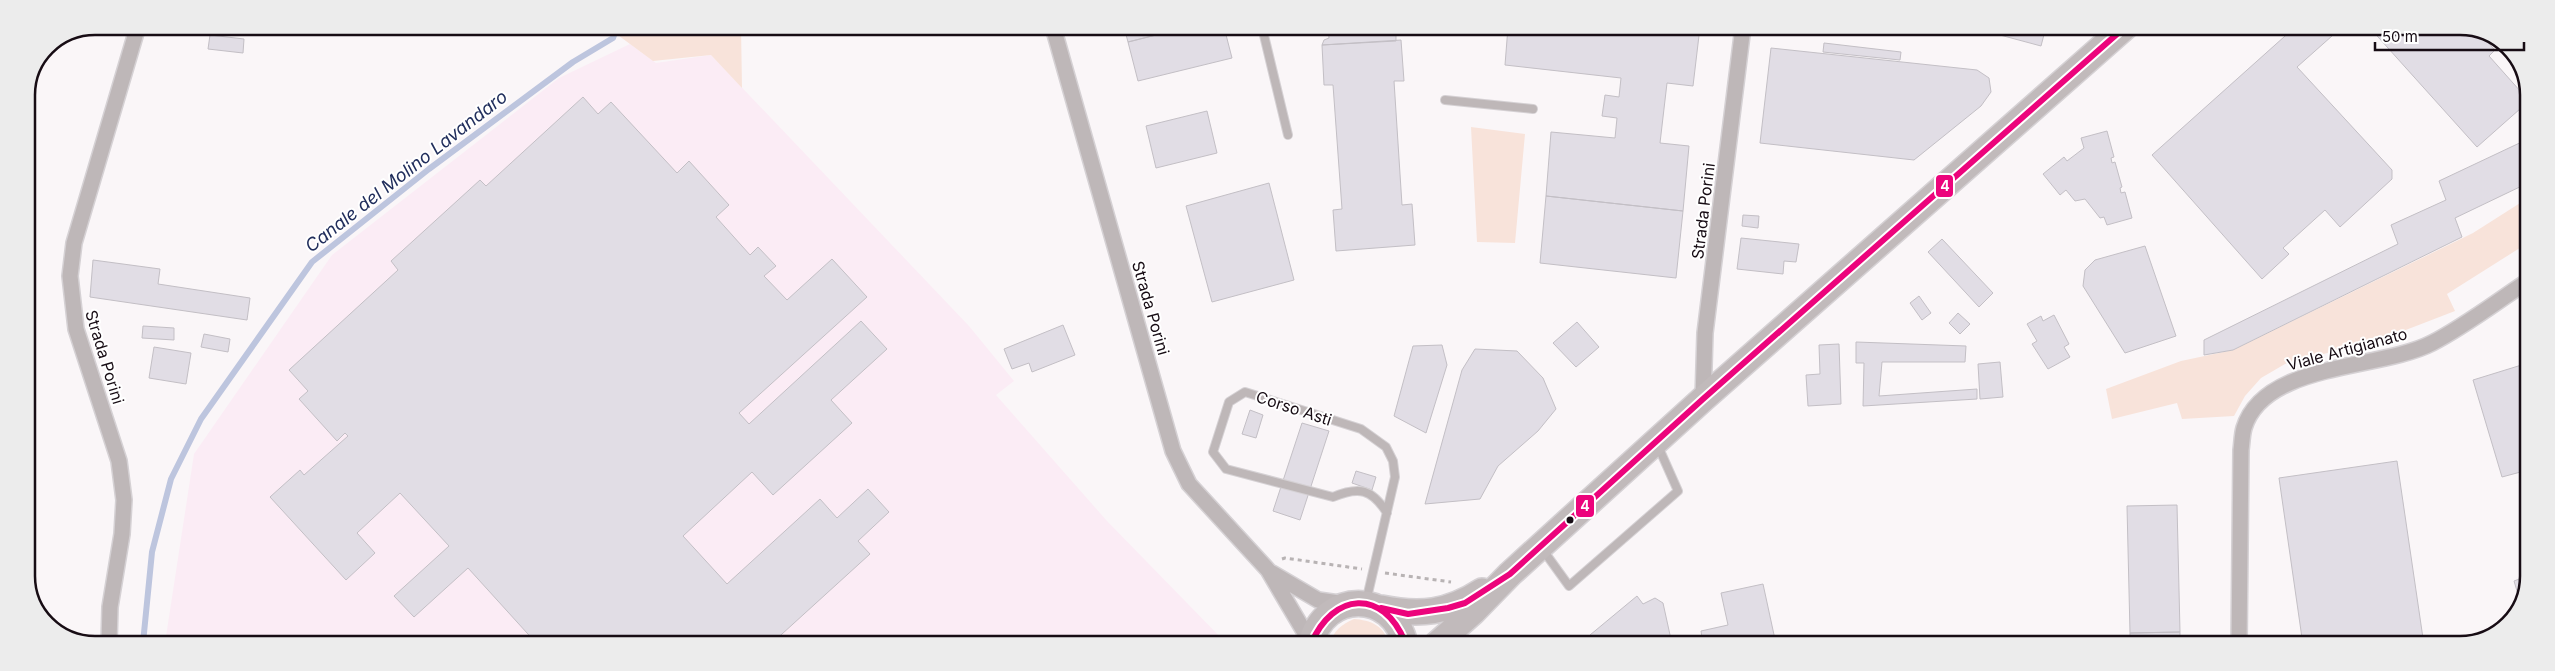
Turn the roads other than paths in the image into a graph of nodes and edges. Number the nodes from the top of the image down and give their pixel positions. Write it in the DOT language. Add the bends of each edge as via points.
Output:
graph roads {
  1 [pos="135,35"];
  2 [pos="1055,35"];
  3 [pos="1264,35"];
  4 [pos="1742,35"];
  5 [pos="2116,35"];
  6 [pos="1445,100"];
  7 [pos="1533,109"];
  8 [pos="1288,135"];
  9 [pos="2520,286"];
  10 [pos="1704,399"];
  11 [pos="1657,442"];
  12 [pos="1387,513"];
  13 [pos="1540,547"];
  14 [pos="1268,570"];
  15 [pos="1510,574"];
  16 [pos="1365,605"];
  17 [pos="109,636"];
  18 [pos="1307,636"];
  19 [pos="1313,636"];
  20 [pos="1404,636"];
  21 [pos="1446,636"];
  22 [pos="2239,636"];
  1 -- 17 [label="street, Strada Porini" via="74,243 70,276 76,329 119,461 124,500"];
  2 -- 14 [label="street, Strada Porini" via="1173,451 1189,484"];
  3 -- 8 [label="lane"];
  4 -- 10 [label="street, Strada Porini" via="1705,333"];
  5 -- 10 [label="main road"];
  6 -- 7 [label="lane"];
  9 -- 22 [label="street, Viale Artigianato" via="2431,344 2386,359 2299,378 2265,397 2253,410 2244,428 2242,450"];
  10 -- 11 [label="main road"];
  11 -- 13 [label="main road"];
  11 -- 13 [label="lane" via="1678,492 1570,586"];
  12 -- 12 [label="lane, Corso Asti" via="1395,478 1393,461 1386,447 1361,429 1245,392 1229,402 1213,452 1226,469 1333,497 1358,490 1373,494"];
  12 -- 16 [label="lane, Corso Asti"];
  13 -- 15 [label="main road"];
  14 -- 16 [label="street, Strada Porini" via="1318,600"];
  14 -- 18 [label="street, Strada Porini"];
  15 -- 16 [label="main road" via="1465,602 1448,608 1408,614"];
  15 -- 21 [label="main road"];
  16 -- 19 [label="main road" via="1335,609 1323,618"];
  16 -- 20 [label="main road" via="1394,618"];
}
